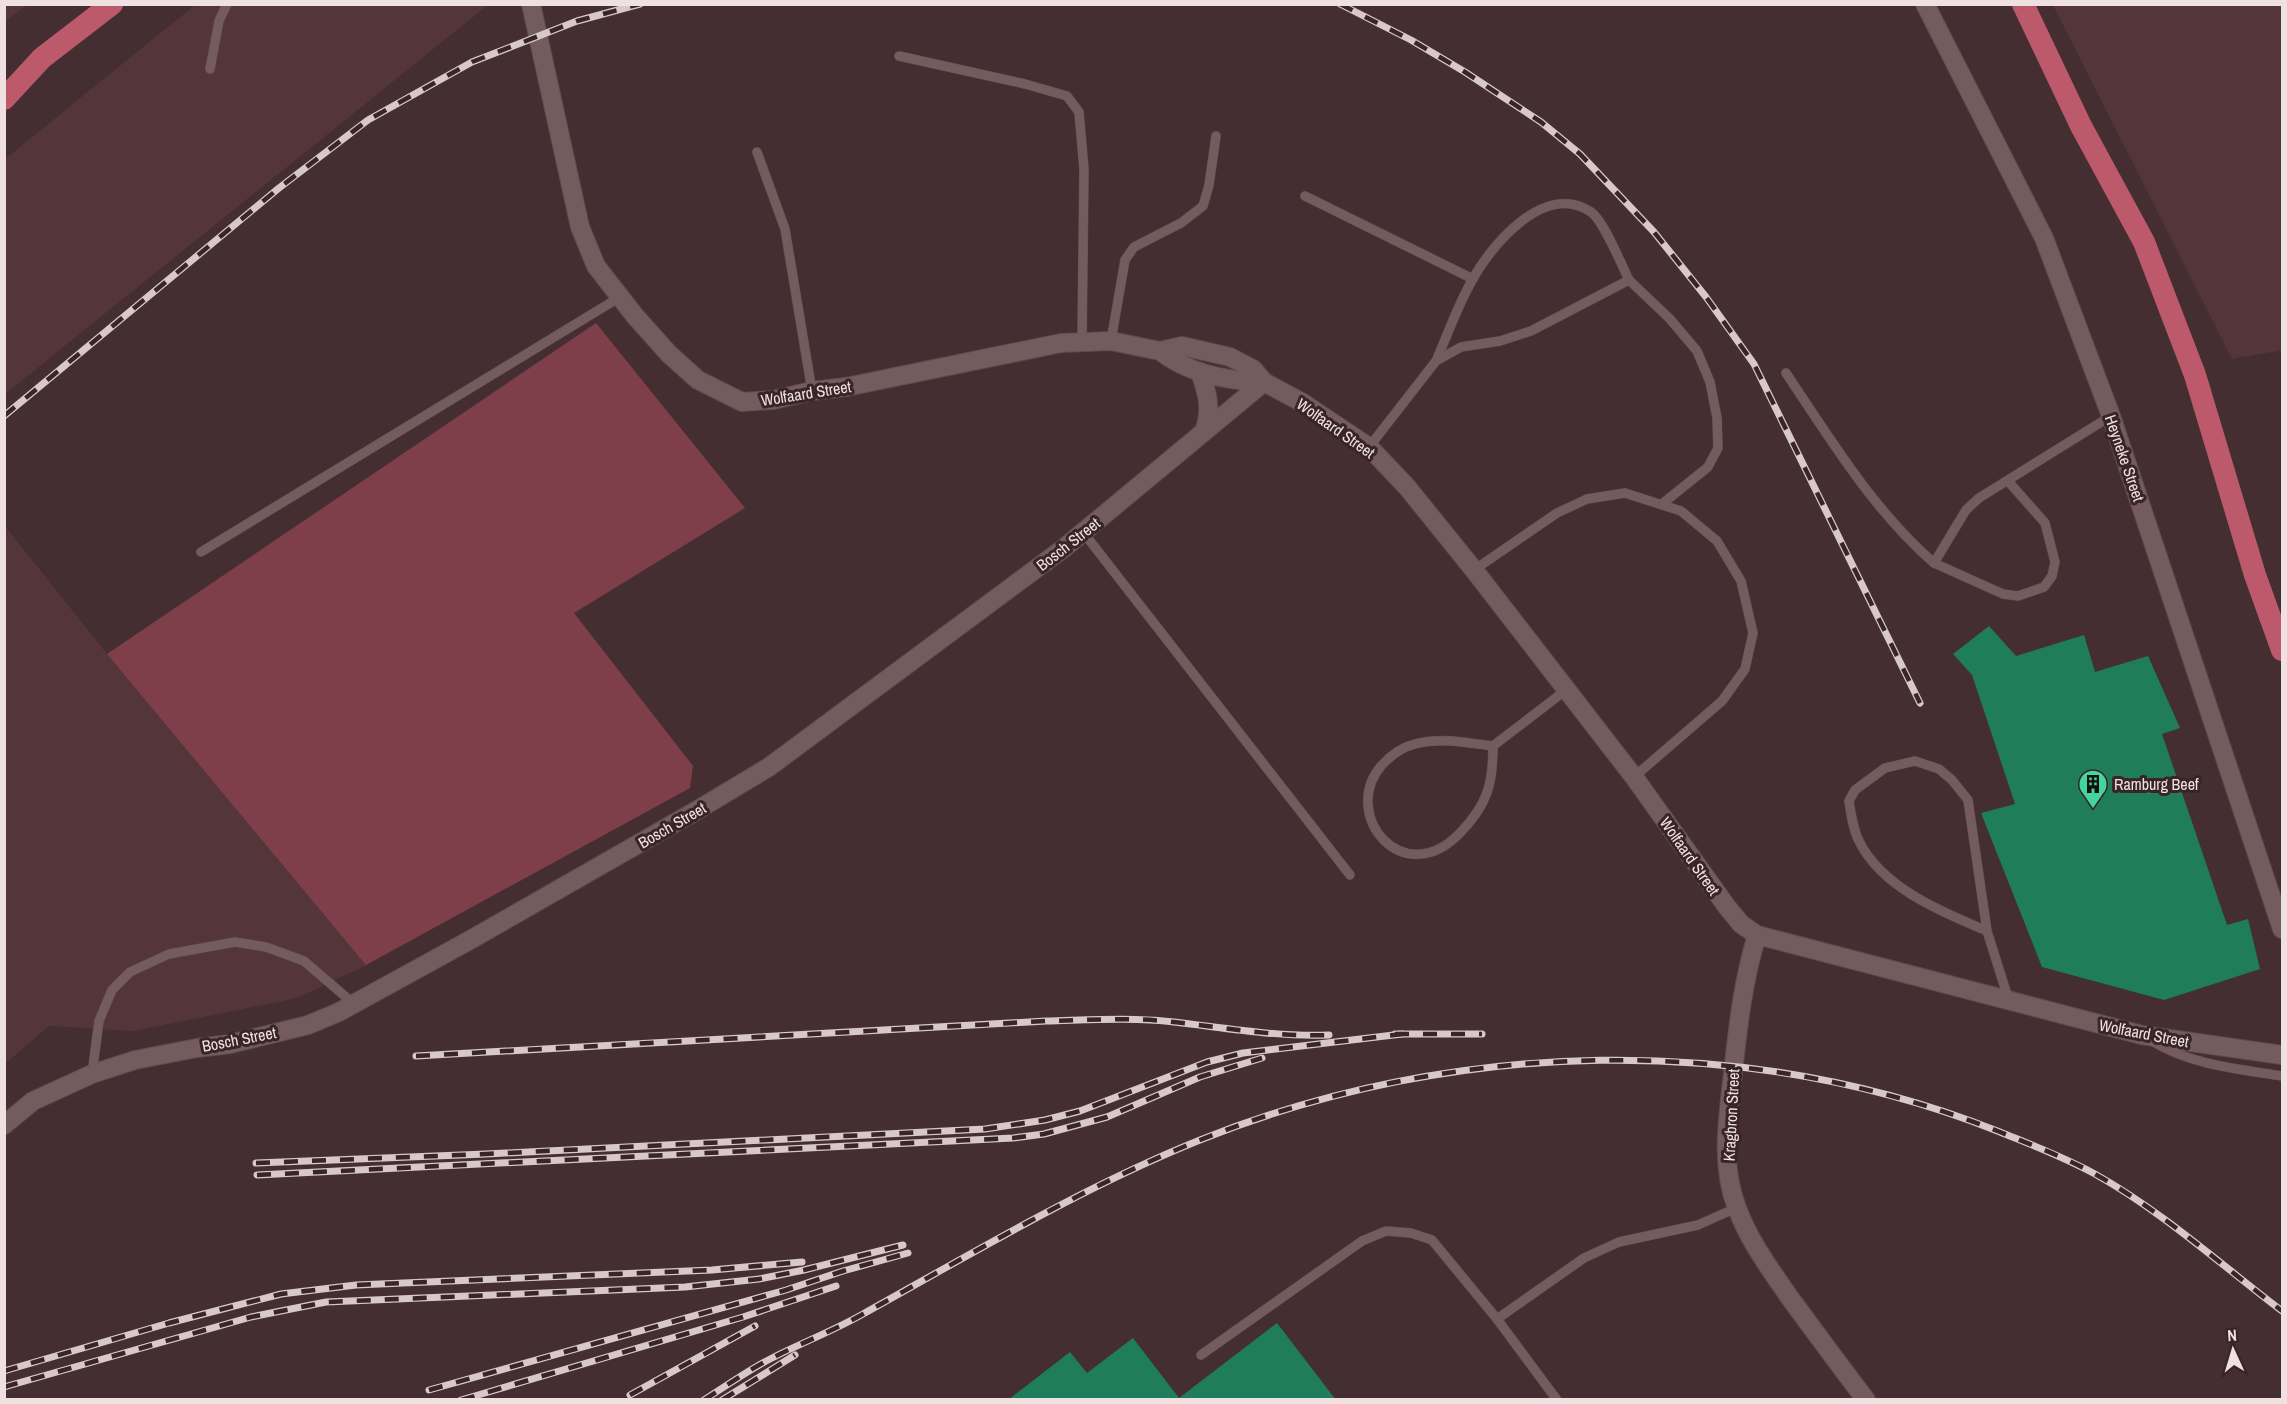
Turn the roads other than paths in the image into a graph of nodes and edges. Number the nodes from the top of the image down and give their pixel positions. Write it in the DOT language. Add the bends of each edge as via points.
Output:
graph roads {
  1 [pos="227,4"];
  2 [pos="531,4"];
  3 [pos="1926,4"];
  4 [pos="899,56"];
  5 [pos="210,69"];
  6 [pos="1216,136"];
  7 [pos="757,152"];
  8 [pos="1305,196"];
  9 [pos="1473,279"];
  10 [pos="1629,280"];
  11 [pos="620,297"];
  12 [pos="1111,341"];
  13 [pos="1082,342"];
  14 [pos="1161,351"];
  15 [pos="1436,361"];
  16 [pos="1200,372"];
  17 [pos="1786,373"];
  18 [pos="1264,382"];
  19 [pos="812,391"];
  20 [pos="2111,416"];
  21 [pos="1204,432"];
  22 [pos="1369,447"];
  23 [pos="2007,481"];
  24 [pos="1662,504"];
  25 [pos="1083,532"];
  26 [pos="201,552"];
  27 [pos="1934,563"];
  28 [pos="1474,570"];
  29 [pos="1566,690"];
  30 [pos="1493,746"];
  31 [pos="1634,777"];
  32 [pos="1350,875"];
  33 [pos="2283,929"];
  34 [pos="1987,931"];
  35 [pos="1757,935"];
  36 [pos="2009,1001"];
  37 [pos="354,1004"];
  38 [pos="2142,1035"];
  39 [pos="2283,1055"];
  40 [pos="92,1074"];
  41 [pos="2283,1076"];
  42 [pos="4,1125"];
  43 [pos="1736,1208"];
  44 [pos="1497,1319"];
  45 [pos="1201,1355"];
  46 [pos="1557,1400"];
  47 [pos="1866,1400"];
  1 -- 5 [label="lane" via="219,21"];
  2 -- 11 [label="street, Wolfaard Street" via="580,227 596,266"];
  3 -- 20 [label="street, Heyneke Street" via="2044,238"];
  4 -- 13 [label="lane" via="1067,96 1079,112 1084,169"];
  6 -- 12 [label="lane" via="1203,206 1181,223 1134,247 1125,260"];
  7 -- 19 [label="lane" via="784,229"];
  8 -- 9 [label="lane"];
  9 -- 10 [label="lane" via="1518,222 1546,207 1569,203 1592,213"];
  9 -- 15 [label="lane"];
  10 -- 15 [label="lane" via="1531,331 1461,348"];
  10 -- 24 [label="lane" via="1697,351 1710,382 1717,417 1718,448 1708,467"];
  11 -- 19 [label="street, Wolfaard Street" via="669,354 698,380 725,395 742,402"];
  11 -- 26 [label="lane"];
  12 -- 13 [label="street, Wolfaard Street"];
  12 -- 14 [label="street, Wolfaard Street"];
  13 -- 19 [label="street, Wolfaard Street"];
  14 -- 16 [label="street, Wolfaard Street" via="1175,363"];
  14 -- 18 [label="street, Wolfaard Street" via="1182,346 1230,357 1253,369"];
  15 -- 22 [label="lane"];
  16 -- 18 [label="street, Wolfaard Street" via="1238,381"];
  16 -- 21 [label="street" via="1208,393 1210,416"];
  17 -- 27 [label="lane" via="1877,501 1908,540"];
  18 -- 21 [label="street, Bosch Street"];
  18 -- 22 [label="street, Wolfaard Street"];
  20 -- 23 [label="lane"];
  20 -- 33 [label="street, Heyneke Street"];
  21 -- 25 [label="street, Bosch Street"];
  22 -- 28 [label="street, Wolfaard Street"];
  23 -- 27 [label="lane" via="1966,510"];
  23 -- 27 [label="lane" via="2045,524 2055,562 2044,587 2018,596 2003,594"];
  24 -- 28 [label="lane" via="1625,493 1587,499 1557,513"];
  24 -- 31 [label="lane" via="1681,511 1717,542 1741,581 1753,633 1745,669 1722,701"];
  25 -- 32 [label="lane"];
  25 -- 37 [label="street, Bosch Street" via="769,767"];
  28 -- 29 [label="street, Wolfaard Street"];
  29 -- 30 [label="lane"];
  29 -- 31 [label="street, Wolfaard Street"];
  30 -- 30 [label="lane" via="1439,740 1414,744 1389,756 1375,773 1367,794 1371,820 1384,842 1402,853 1417,856 1452,842 1484,804 1490,788"];
  31 -- 35 [label="street, Wolfaard Street" via="1727,907"];
  34 -- 34 [label="lane" via="1968,800 1952,780 1939,769 1915,761 1885,768 1855,790 1849,801 1853,823 1873,861 1921,901"];
  34 -- 36 [label="lane"];
  35 -- 36 [label="street, Wolfaard Street"];
  35 -- 43 [label="street, Kragbron Street" via="1742,996 1726,1142"];
  36 -- 38 [label="street, Wolfaard Street"];
  37 -- 40 [label="street, Bosch Street" via="308,1024 230,1044 135,1060"];
  37 -- 40 [label="lane" via="304,961 266,947 235,942 169,954 130,972 112,990 99,1021"];
  38 -- 39 [label="street, Wolfaard Street"];
  38 -- 41 [label="lane" via="2200,1062"];
  40 -- 42 [label="street, Bosch Street" via="33,1101"];
  43 -- 44 [label="lane" via="1698,1225 1619,1242 1584,1258"];
  43 -- 47 [label="street, Kragbron Street" via="1766,1265"];
  44 -- 45 [label="lane" via="1432,1240 1386,1231 1362,1241"];
  44 -- 46 [label="lane"];
}
